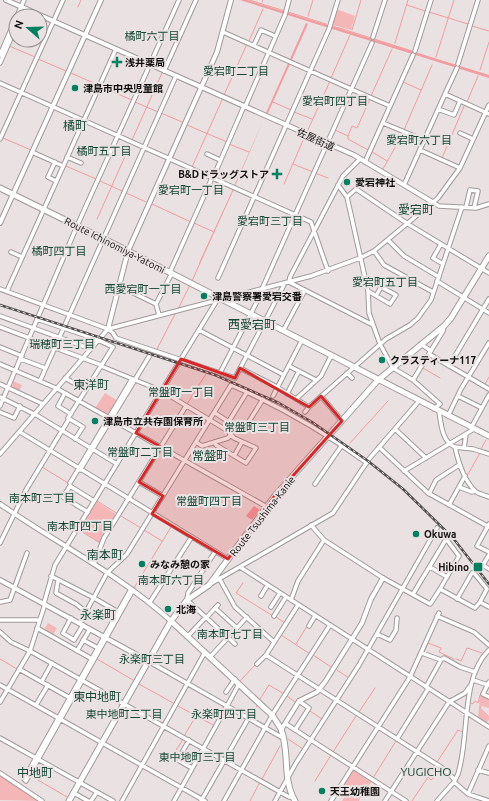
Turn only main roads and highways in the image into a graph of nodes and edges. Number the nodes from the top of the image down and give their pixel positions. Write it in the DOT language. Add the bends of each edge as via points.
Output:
graph roads {
  1 [pos="0,188"];
  2 [pos="489,256"];
  3 [pos="378,380"];
  4 [pos="489,436"];
  5 [pos="171,621"];
  6 [pos="294,799"];
  7 [pos="69,801"];
  1 -- 3 [label="main road, Route Ichinomiya-Yatomi"];
  2 -- 3 [label="main road, Route Tsushima-Kanie" via="444,326"];
  3 -- 4 [label="main road, Route Ichinomiya-Yatomi"];
  3 -- 5 [label="main road, Route Tsushima-Kanie" via="266,507 209,585 187,600"];
  5 -- 6 [label="main road" via="273,716 281,730 288,778"];
  5 -- 7 [label="main road, Route Tsushima-Kanie"];
}
